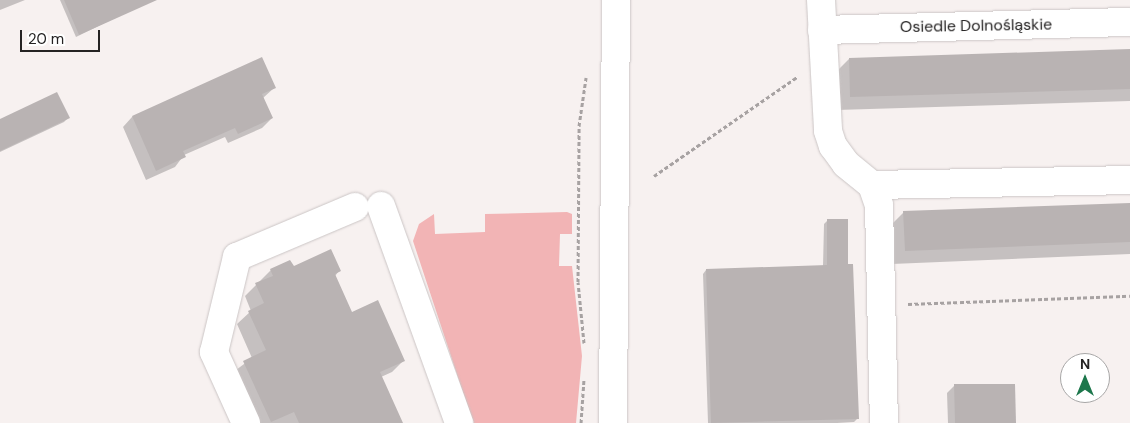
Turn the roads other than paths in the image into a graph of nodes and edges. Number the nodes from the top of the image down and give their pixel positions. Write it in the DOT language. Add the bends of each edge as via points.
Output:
graph roads {
  1 [pos="616,0"];
  2 [pos="820,0"];
  3 [pos="1130,22"];
  4 [pos="822,30"];
  5 [pos="1130,180"];
  6 [pos="872,185"];
  7 [pos="246,423"];
  8 [pos="459,423"];
  9 [pos="613,423"];
  10 [pos="884,423"];
  1 -- 9 [label="street"];
  2 -- 4 [label="street"];
  3 -- 4 [label="street, Osiedle Dolnośląskie"];
  4 -- 6 [label="street" via="824,104 833,146 846,164"];
  5 -- 6 [label="street"];
  6 -- 10 [label="street" via="879,205"];
  7 -- 8 [label="street" via="214,352 237,257 368,207"];
}
